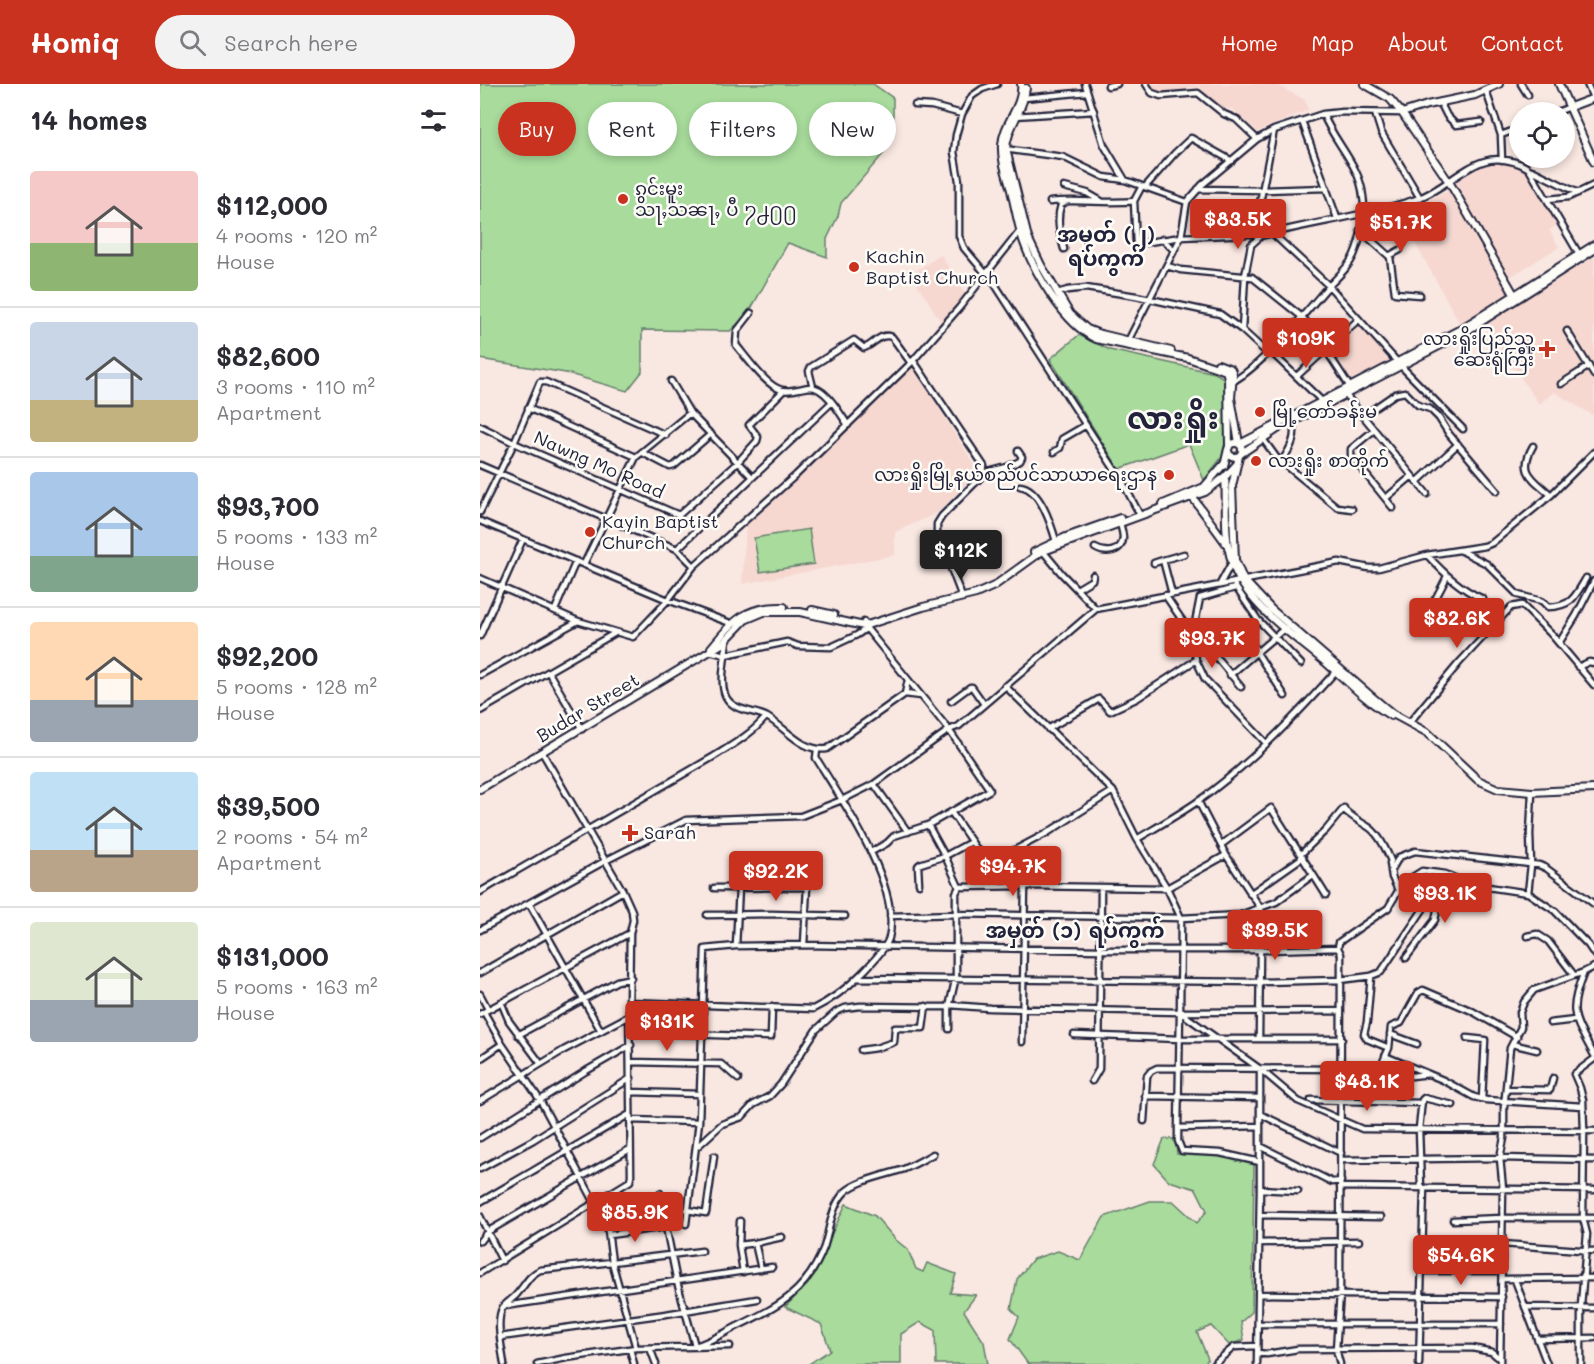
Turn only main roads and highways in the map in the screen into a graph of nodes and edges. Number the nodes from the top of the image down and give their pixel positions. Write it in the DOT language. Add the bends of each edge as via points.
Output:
graph roads {
  1 [pos="1023,84"];
  2 [pos="1364,84"];
  3 [pos="1499,84"];
  4 [pos="1559,84"];
  5 [pos="1374,86"];
  6 [pos="1594,99"];
  7 [pos="1568,102"];
  8 [pos="1575,105"];
  9 [pos="1402,112"];
  10 [pos="1575,118"];
  11 [pos="1594,162"];
  12 [pos="1023,229"];
  13 [pos="1594,245"];
  14 [pos="1594,250"];
  15 [pos="1580,256"];
  16 [pos="1516,297"];
  17 [pos="1126,343"];
  18 [pos="1399,364"];
  19 [pos="1230,384"];
  20 [pos="1344,393"];
  21 [pos="1324,403"];
  22 [pos="1237,427"];
  23 [pos="1260,438"];
  24 [pos="1239,444"];
  25 [pos="1229,448"];
  26 [pos="1241,455"];
  27 [pos="1224,464"];
  28 [pos="1236,465"];
  29 [pos="1225,477"];
  30 [pos="1205,492"];
  31 [pos="1226,497"];
  32 [pos="1193,498"];
  33 [pos="1139,514"];
  34 [pos="1228,546"];
  35 [pos="1042,549"];
  36 [pos="1238,580"];
  37 [pos="736,625"];
  38 [pos="709,651"];
  39 [pos="1460,762"];
  40 [pos="480,789"];
  41 [pos="1594,789"];
  1 -- 12 [label="main road" via="1023,98 1004,149"];
  2 -- 5 [label="main road"];
  3 -- 9 [label="main road" via="1486,91"];
  4 -- 7 [label="main road"];
  5 -- 9 [label="main road"];
  6 -- 8 [label="main road"];
  9 -- 16 [label="main road" via="1449,182"];
  10 -- 11 [label="main road"];
  12 -- 17 [label="main road" via="1070,314 1087,329"];
  12 -- 17 [label="main road" via="1031,258 1070,320 1089,335"];
  13 -- 15 [label="main road"];
  14 -- 15 [label="main road"];
  15 -- 16 [label="main road"];
  16 -- 18 [label="main road"];
  17 -- 19 [label="main road" via="1226,366 1233,374"];
  18 -- 20 [label="main road"];
  18 -- 20 [label="main road"];
  19 -- 22 [label="main road"];
  19 -- 25 [label="main road"];
  20 -- 21 [label="main road"];
  21 -- 23 [label="main road"];
  21 -- 23 [label="main road"];
  22 -- 23 [label="main road" via="1242,433"];
  22 -- 24 [label="main road"];
  23 -- 24 [label="main road"];
  23 -- 26 [label="main road"];
  24 -- 25 [label="main road"];
  24 -- 26 [label="main road"];
  25 -- 26 [label="main road" via="1232,457"];
  25 -- 27 [label="main road"];
  26 -- 28 [label="main road"];
  27 -- 29 [label="main road"];
  27 -- 33 [label="main road" via="1204,487"];
  28 -- 29 [label="main road"];
  28 -- 36 [label="main road" via="1232,486"];
  29 -- 30 [label="main road"];
  29 -- 31 [label="main road"];
  30 -- 31 [label="main road" via="1221,492"];
  30 -- 32 [label="main road"];
  31 -- 34 [label="main road"];
  32 -- 33 [label="main road"];
  32 -- 34 [label="main road"];
  33 -- 35 [label="main road"];
  33 -- 35 [label="main road"];
  34 -- 36 [label="main road"];
  35 -- 37 [label="main road" via="994,586 976,594 961,595 865,625 777,611 752,616"];
  36 -- 39 [label="main road" via="1370,696 1428,734"];
  36 -- 39 [label="main road" via="1262,608 1380,709"];
  37 -- 38 [label="main road"];
  37 -- 38 [label="main road" via="727,640"];
  38 -- 40 [label="main road, Budar Street"];
  39 -- 41 [label="main road" via="1478,780 1498,789"];
}
